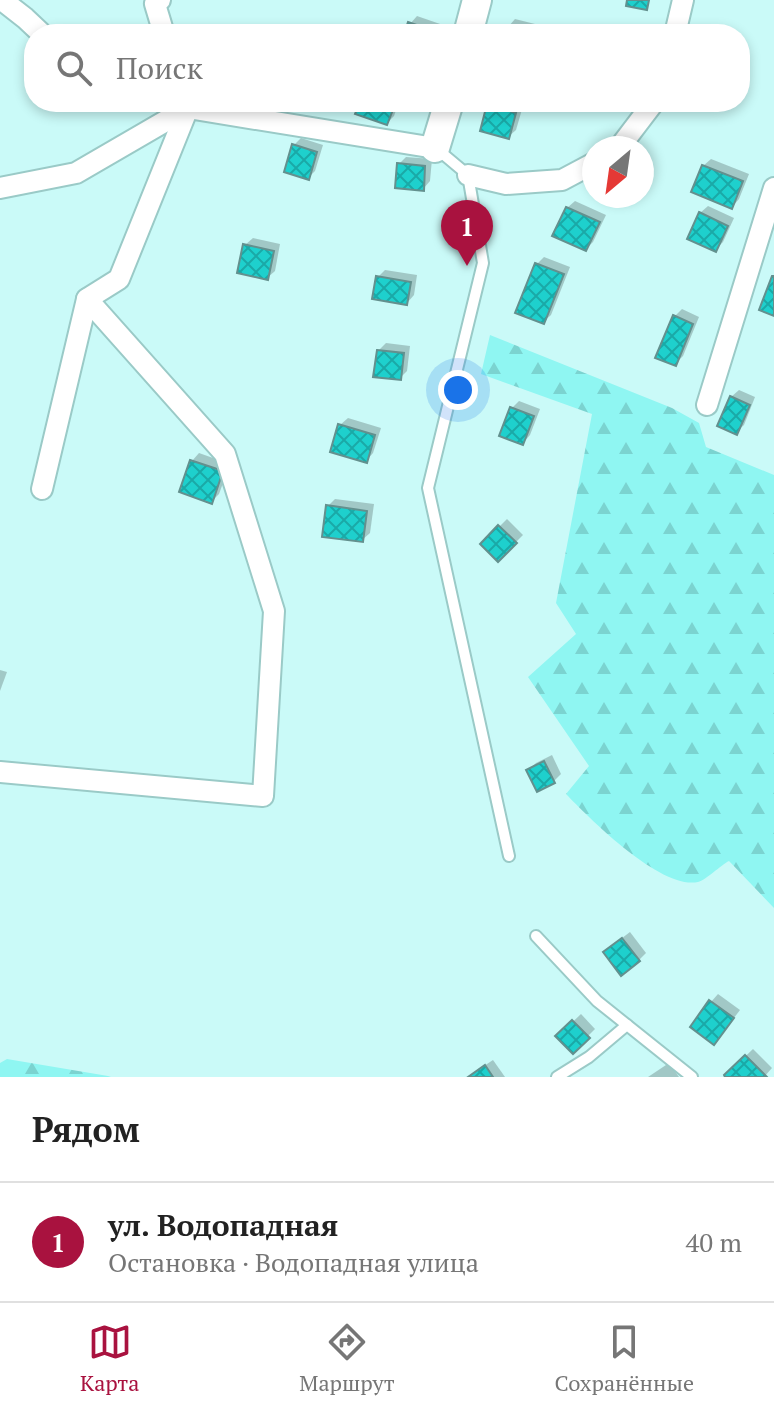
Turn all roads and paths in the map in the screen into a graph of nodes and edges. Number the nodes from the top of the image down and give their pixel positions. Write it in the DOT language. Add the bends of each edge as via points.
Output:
graph roads {
  1 [pos="2,0"];
  2 [pos="160,0"];
  3 [pos="477,0"];
  4 [pos="683,0"];
  5 [pos="31,24"];
  6 [pos="161,24"];
  7 [pos="471,24"];
  8 [pos="677,24"];
  9 [pos="169,112"];
  10 [pos="178,112"];
  11 [pos="227,112"];
  12 [pos="446,112"];
  13 [pos="646,112"];
  14 [pos="628,136"];
  15 [pos="435,148"];
  16 [pos="582,169"];
  17 [pos="468,175"];
  18 [pos="2,188"];
  19 [pos="774,188"];
  20 [pos="87,299"];
  21 [pos="707,405"];
  22 [pos="42,489"];
  23 [pos="0,772"];
  24 [pos="509,856"];
  25 [pos="536,936"];
  26 [pos="627,1025"];
  27 [pos="557,1077"];
  28 [pos="692,1077"];
  1 -- 5 [label="street"];
  2 -- 6 [label="street" via="155,4"];
  3 -- 7 [label="street"];
  4 -- 8 [label="street"];
  9 -- 18 [label="street" via="76,173"];
  10 -- 20 [label="street" via="119,279"];
  11 -- 15 [label="street"];
  12 -- 15 [label="street"];
  13 -- 14 [label="street"];
  15 -- 17 [label="lane"];
  16 -- 17 [label="street" via="562,180 506,184"];
  17 -- 24 [label="lane" via="483,263 428,488"];
  19 -- 21 [label="street"];
  20 -- 22 [label="street"];
  20 -- 23 [label="street" via="225,454 274,611 263,796"];
  25 -- 26 [label="lane"];
  26 -- 27 [label="lane"];
  26 -- 28 [label="lane"];
}
